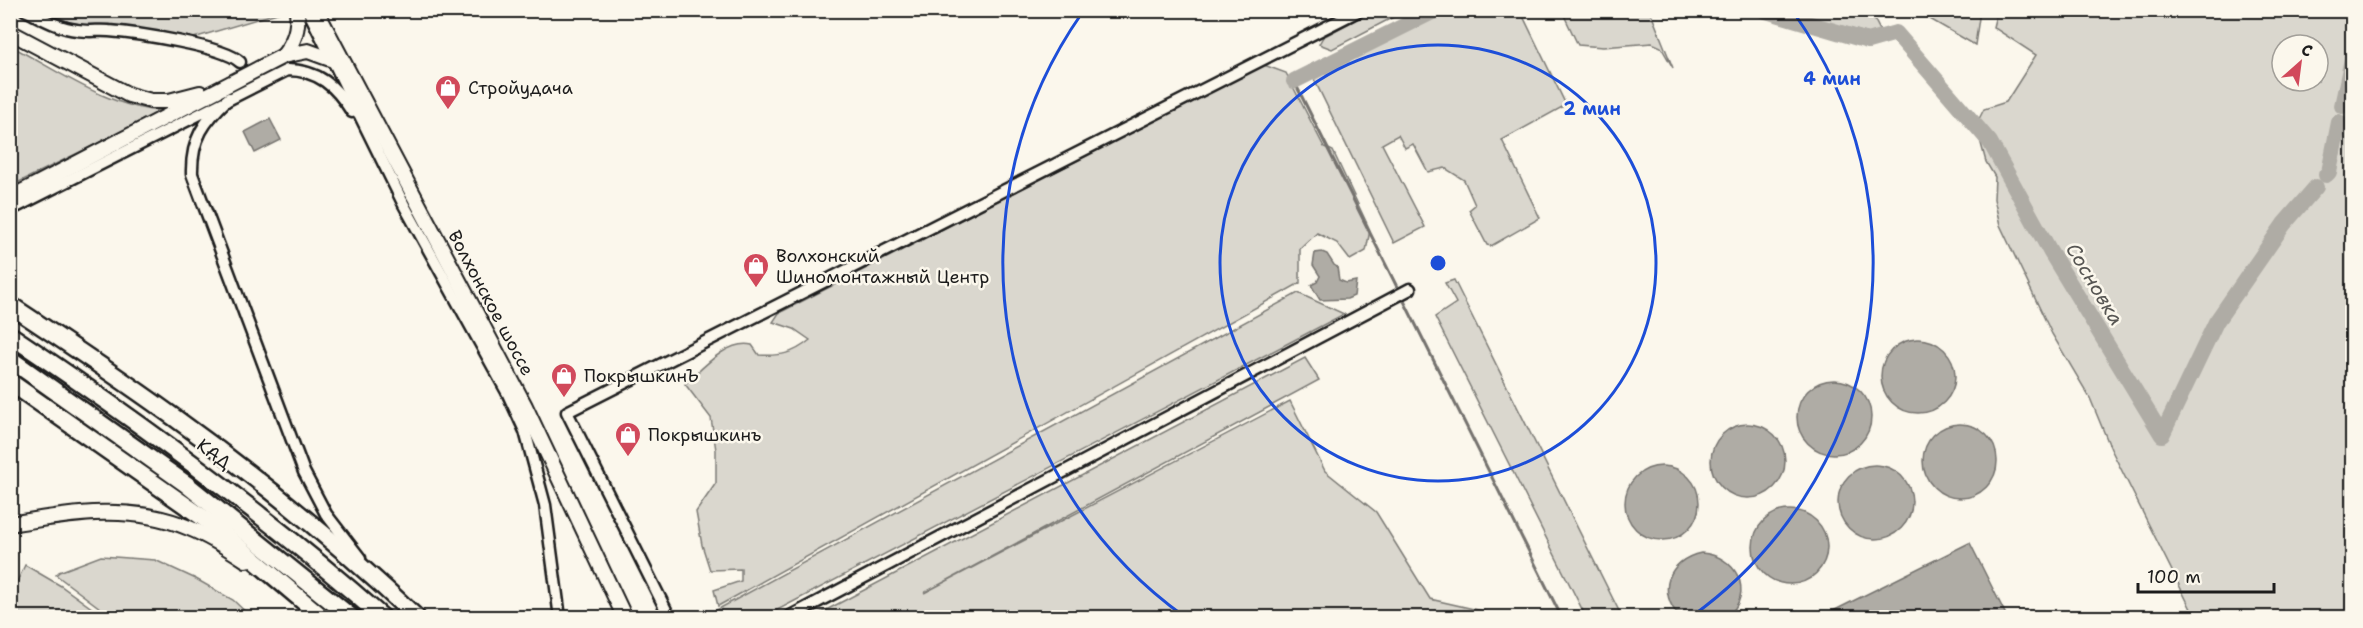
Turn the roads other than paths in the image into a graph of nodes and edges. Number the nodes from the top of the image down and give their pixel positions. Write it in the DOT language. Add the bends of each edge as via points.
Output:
graph roads {
  1 [pos="25,10"];
  2 [pos="297,10"];
  3 [pos="308,10"];
  4 [pos="316,10"];
  5 [pos="1360,10"];
  6 [pos="10,32"];
  7 [pos="283,56"];
  8 [pos="240,62"];
  9 [pos="339,62"];
  10 [pos="239,80"];
  11 [pos="229,98"];
  12 [pos="380,156"];
  13 [pos="10,198"];
  14 [pos="10,210"];
  15 [pos="1410,289"];
  16 [pos="10,305"];
  17 [pos="10,335"];
  18 [pos="10,359"];
  19 [pos="10,382"];
  20 [pos="10,524"];
  21 [pos="385,588"];
  22 [pos="295,593"];
  23 [pos="323,618"];
  24 [pos="352,618"];
  25 [pos="383,618"];
  26 [pos="417,618"];
  27 [pos="560,618"];
  28 [pos="625,618"];
  29 [pos="670,618"];
  30 [pos="787,618"];
  1 -- 8 [label="street" via="71,29 112,31 184,43 221,51"];
  2 -- 7 [label="main road" via="294,38"];
  3 -- 9 [label="street, Волхонское шоссе"];
  4 -- 9 [label="main road, Волхонское шоссе"];
  5 -- 29 [label="street" via="567,412"];
  6 -- 10 [label="main road" via="119,90 151,101 190,96"];
  7 -- 9 [label="main road" via="308,51"];
  7 -- 10 [label="main road"];
  9 -- 12 [label="street, Волхонское шоссе"];
  9 -- 28 [label="main road, Волхонское шоссе" via="525,406"];
  10 -- 13 [label="main road"];
  11 -- 12 [label="street" via="287,70 323,77 336,89"];
  11 -- 14 [label="street"];
  11 -- 21 [label="street" via="209,117 198,135 192,174 304,472 332,523"];
  12 -- 27 [label="street, Волхонское шоссе" via="525,431 545,505"];
  15 -- 30 [label="street"];
  16 -- 21 [label="highway" via="230,458"];
  17 -- 25 [label="highway, КАД" via="198,466"];
  18 -- 24 [label="highway" via="186,484"];
  19 -- 22 [label="highway" via="212,524"];
  20 -- 22 [label="main road" via="82,512 152,515 220,544"];
  21 -- 26 [label="highway"];
  22 -- 23 [label="highway"];
}
